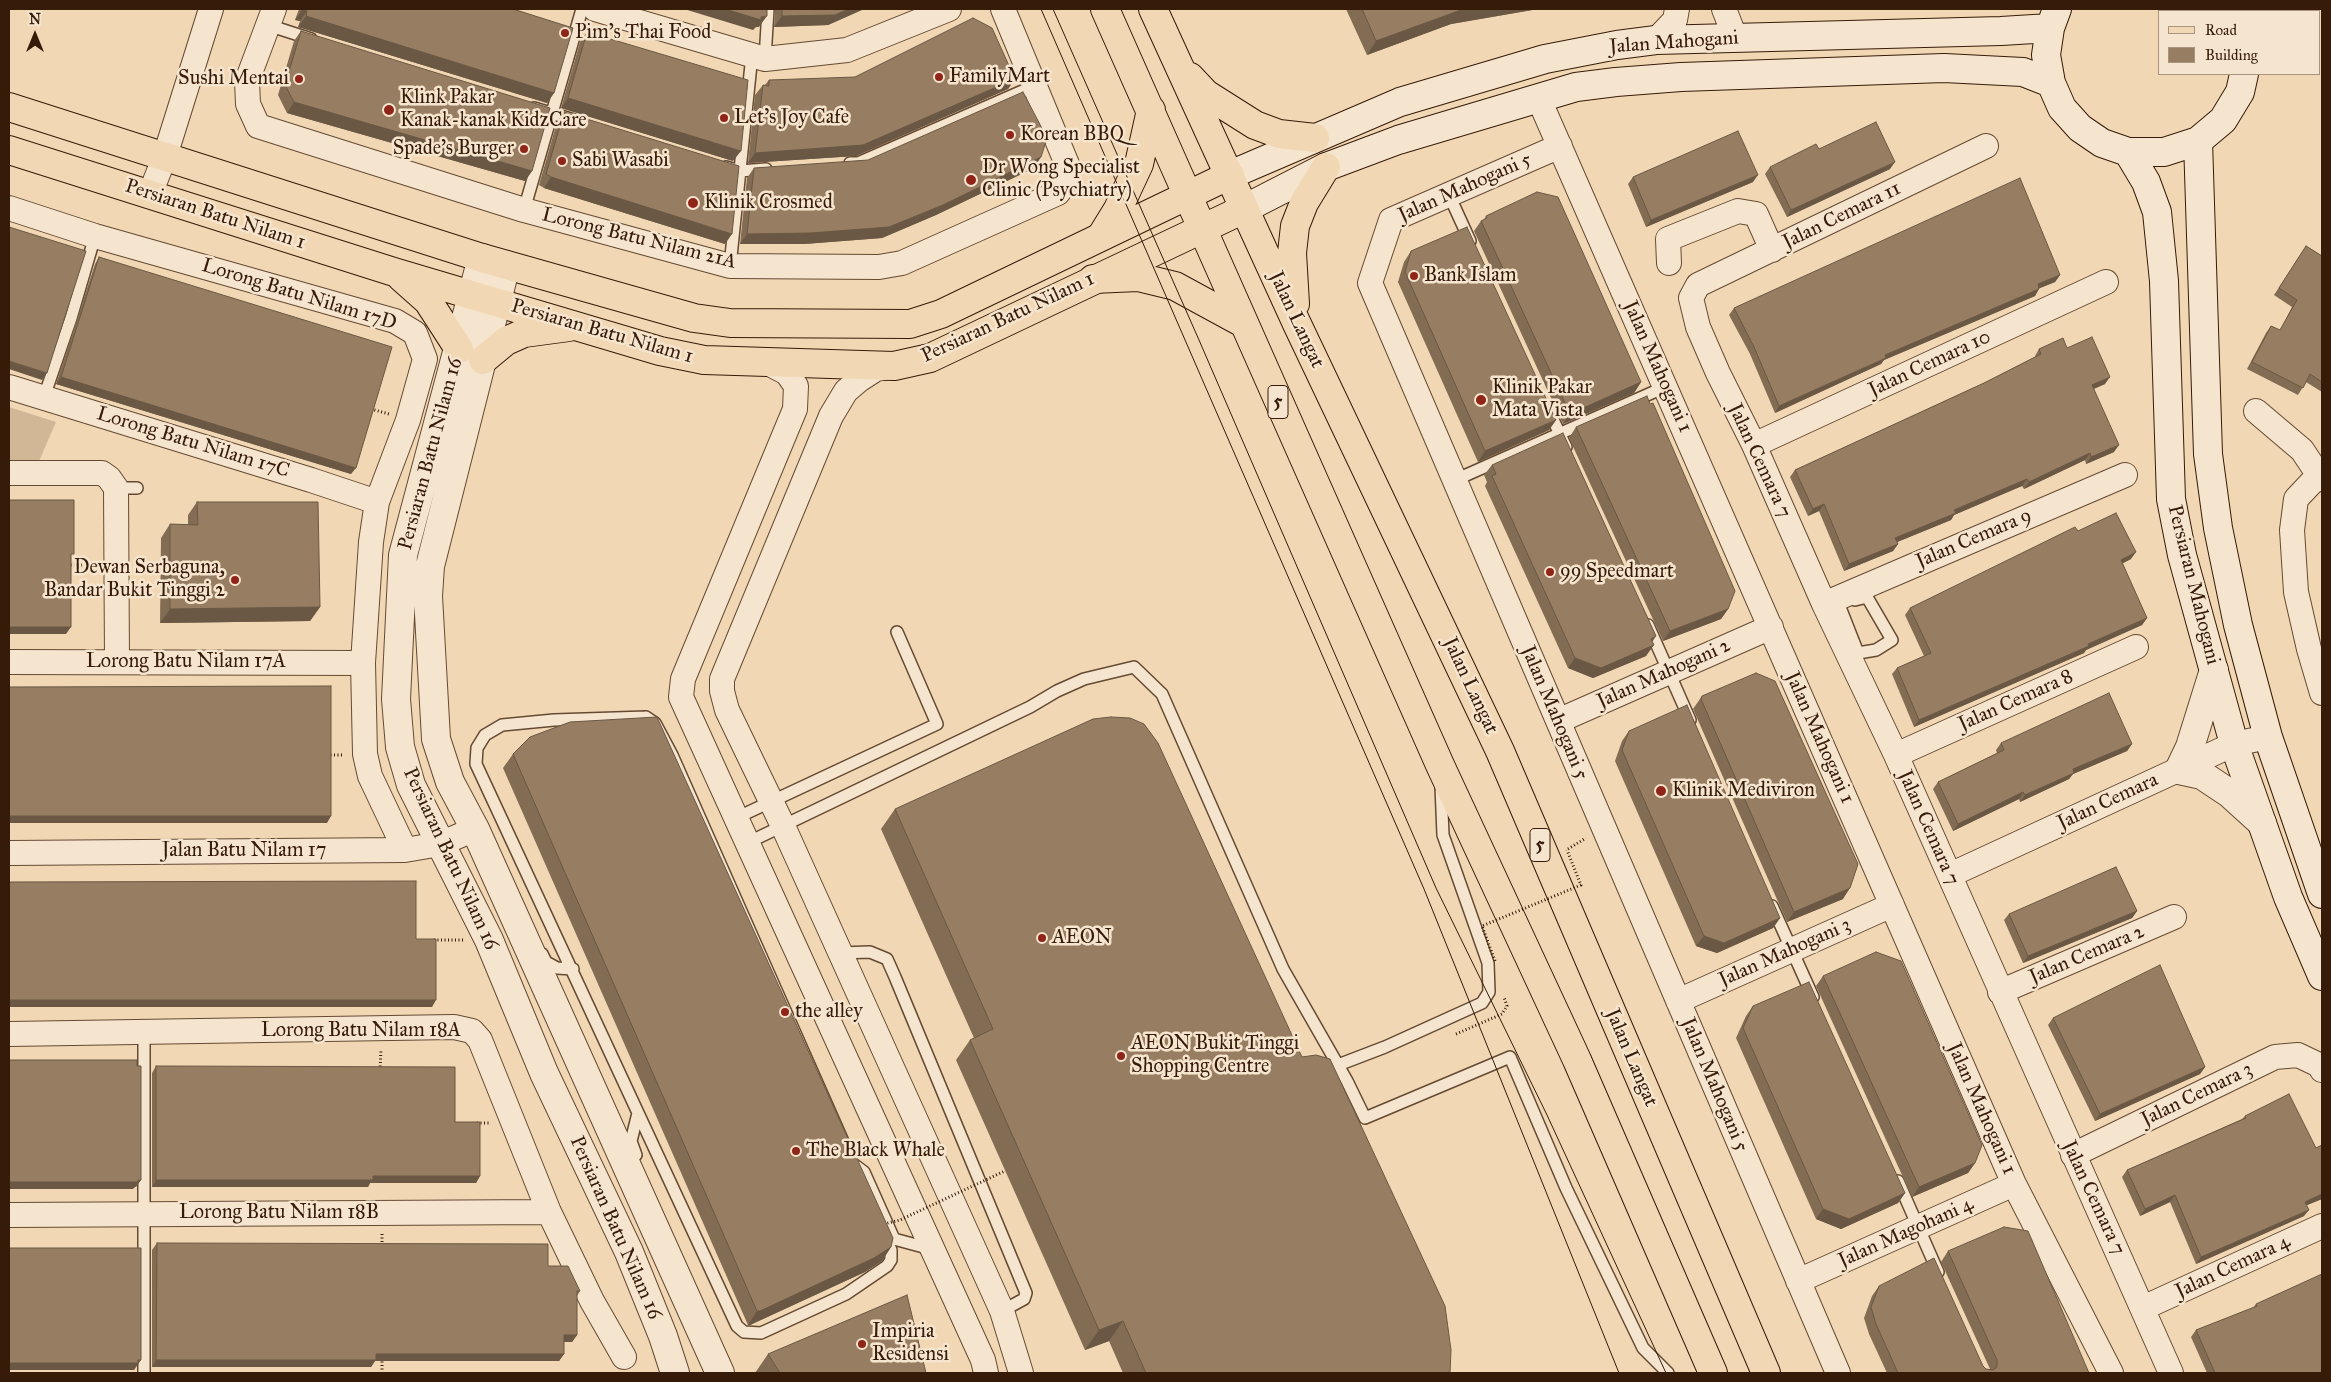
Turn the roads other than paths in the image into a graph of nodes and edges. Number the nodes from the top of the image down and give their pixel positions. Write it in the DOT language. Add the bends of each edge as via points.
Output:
graph roads {
  1 [pos="211,9"];
  2 [pos="582,9"];
  3 [pos="595,9"];
  4 [pos="768,9"];
  5 [pos="949,9"];
  6 [pos="1004,9"];
  7 [pos="1105,9"];
  8 [pos="1153,9"];
  9 [pos="1677,9"];
  10 [pos="1724,9"];
  11 [pos="271,17"];
  12 [pos="2054,18"];
  13 [pos="1734,37"];
  14 [pos="1656,40"];
  15 [pos="325,43"];
  16 [pos="759,57"];
  17 [pos="1179,65"];
  18 [pos="2244,75"];
  19 [pos="2051,83"];
  20 [pos="1034,86"];
  21 [pos="1538,97"];
  22 [pos="525,105"];
  23 [pos="9,107"];
  24 [pos="1151,110"];
  25 [pos="553,114"];
  26 [pos="581,123"];
  27 [pos="1315,138"];
  28 [pos="2198,140"];
  29 [pos="1560,146"];
  30 [pos="1986,146"];
  31 [pos="9,150"];
  32 [pos="2128,152"];
  33 [pos="165,156"];
  34 [pos="712,162"];
  35 [pos="838,164"];
  36 [pos="1326,166"];
  37 [pos="779,168"];
  38 [pos="740,171"];
  39 [pos="1230,175"];
  40 [pos="1188,193"];
  41 [pos="150,194"];
  42 [pos="1449,194"];
  43 [pos="9,208"];
  44 [pos="1244,209"];
  45 [pos="524,210"];
  46 [pos="1203,227"];
  47 [pos="1102,235"];
  48 [pos="95,236"];
  49 [pos="1473,248"];
  50 [pos="1772,250"];
  51 [pos="494,262"];
  52 [pos="1669,263"];
  53 [pos="730,266"];
  54 [pos="394,272"];
  55 [pos="1093,279"];
  56 [pos="2106,282"];
  57 [pos="1698,285"];
  58 [pos="471,294"];
  59 [pos="497,302"];
  60 [pos="1243,323"];
  61 [pos="1298,324"];
  62 [pos="575,326"];
  63 [pos="459,349"];
  64 [pos="483,360"];
  65 [pos="766,362"];
  66 [pos="894,366"];
  67 [pos="1665,386"];
  68 [pos="9,387"];
  69 [pos="44,397"];
  70 [pos="1543,398"];
  71 [pos="2256,411"];
  72 [pos="1559,434"];
  73 [pos="1754,446"];
  74 [pos="1572,460"];
  75 [pos="9,473"];
  76 [pos="2125,475"];
  77 [pos="2321,477"];
  78 [pos="1455,480"];
  79 [pos="377,502"];
  80 [pos="1833,603"];
  81 [pos="1641,610"];
  82 [pos="1771,627"];
  83 [pos="898,632"];
  84 [pos="2136,647"];
  85 [pos="9,662"];
  86 [pos="117,662"];
  87 [pos="363,663"];
  88 [pos="2214,670"];
  89 [pos="1669,672"];
  90 [pos="2321,685"];
  91 [pos="1558,721"];
  92 [pos="1697,735"];
  93 [pos="2268,737"];
  94 [pos="2234,744"];
  95 [pos="1896,755"];
  96 [pos="1440,765"];
  97 [pos="2179,770"];
  98 [pos="772,801"];
  99 [pos="736,818"];
  100 [pos="2262,823"];
  101 [pos="783,826"];
  102 [pos="475,828"];
  103 [pos="747,843"];
  104 [pos="440,844"];
  105 [pos="405,850"];
  106 [pos="9,853"];
  107 [pos="1950,875"];
  108 [pos="2322,894"];
  109 [pos="1768,896"];
  110 [pos="509,905"];
  111 [pos="1892,905"];
  112 [pos="2174,917"];
  113 [pos="1791,950"];
  114 [pos="840,953"];
  115 [pos="573,970"];
  116 [pos="2322,976"];
  117 [pos="2000,992"];
  118 [pos="1678,1001"];
  119 [pos="1816,1004"];
  120 [pos="144,1032"];
  121 [pos="9,1034"];
  122 [pos="1338,1065"];
  123 [pos="2322,1070"];
  124 [pos="638,1113"];
  125 [pos="2073,1155"];
  126 [pos="851,1162"];
  127 [pos="642,1167"];
  128 [pos="1894,1173"];
  129 [pos="2014,1184"];
  130 [pos="653,1192"];
  131 [pos="550,1212"];
  132 [pos="144,1214"];
  133 [pos="9,1215"];
  134 [pos="2322,1226"];
  135 [pos="1919,1227"];
  136 [pos="656,1232"];
  137 [pos="931,1249"];
  138 [pos="1798,1281"];
  139 [pos="1943,1282"];
  140 [pos="2144,1308"];
  141 [pos="1002,1311"];
  142 [pos="624,1358"];
  143 [pos="144,1373"];
  144 [pos="675,1373"];
  145 [pos="720,1373"];
  146 [pos="986,1373"];
  147 [pos="1021,1373"];
  148 [pos="1668,1373"];
  149 [pos="1713,1373"];
  150 [pos="1766,1373"];
  151 [pos="1838,1373"];
  152 [pos="2111,1373"];
  153 [pos="2171,1373"];
  1 -- 33 [label="street"];
  2 -- 25 [label="lane"];
  3 -- 16 [label="street"];
  4 -- 16 [label="lane"];
  5 -- 16 [label="street" via="848,50"];
  6 -- 20 [label="street, Lorong Batu Nilam 21A"];
  7 -- 24 [label="main road, 5"];
  8 -- 17 [label="main road, Jalan Langat / 5"];
  9 -- 14 [label="street" via="1675,20"];
  10 -- 13 [label="street"];
  11 -- 15 [label="lane"];
  11 -- 45 [label="street, Lorong Batu Nilam 21A" via="247,81 248,104 258,126"];
  12 -- 13 [label="main road, Jalan Mahogani" via="2001,31"];
  12 -- 19 [label="main road" via="2046,55"];
  13 -- 14 [label="main road, Jalan Mahogani"];
  14 -- 27 [label="main road, Jalan Mahogani" via="1617,45 1498,72 1400,102"];
  16 -- 38 [label="lane"];
  17 -- 27 [label="main road" via="1206,94 1255,125 1279,134"];
  17 -- 39 [label="main road, Jalan Langat / 5"];
  18 -- 28 [label="main road" via="2240,92 2223,120"];
  19 -- 21 [label="main road, Jalan Mahogani" via="2023,72 1944,68 1616,82"];
  19 -- 32 [label="main road" via="2062,108 2080,128 2102,144"];
  20 -- 35 [label="lane" via="858,163"];
  20 -- 53 [label="street, Lorong Batu Nilam 21A" via="1069,169 1058,192 902,263 879,267"];
  21 -- 29 [label="street, Jalan Mahogani 1"];
  21 -- 36 [label="main road, Jalan Mahogani"];
  22 -- 25 [label="lane"];
  23 -- 33 [label="main road, Persiaran Batu Nilam 1"];
  24 -- 40 [label="main road, 5"];
  24 -- 47 [label="main road" via="1138,164 1118,209"];
  25 -- 26 [label="lane"];
  25 -- 45 [label="lane"];
  27 -- 39 [label="main road, Jalan Mahogani"];
  28 -- 32 [label="main road" via="2164,152"];
  28 -- 93 [label="main road, Persiaran Mahogani" via="2208,454 2230,586"];
  29 -- 42 [label="street, Jalan Mahogani 5"];
  29 -- 67 [label="street, Jalan Mahogani 1"];
  30 -- 50 [label="street, Jalan Cemara 11"];
  31 -- 41 [label="main road, Persiaran Batu Nilam 1"];
  32 -- 88 [label="main road, Persiaran Mahogani" via="2146,182 2157,212 2164,281 2171,498 2182,555"];
  33 -- 41 [label="street"];
  33 -- 51 [label="main road, Persiaran Batu Nilam 1"];
  34 -- 38 [label="lane"];
  36 -- 44 [label="main road, Jalan Mahogani"];
  36 -- 61 [label="main road" via="1304,203 1295,226 1292,253"];
  37 -- 38 [label="lane"];
  38 -- 53 [label="lane"];
  39 -- 40 [label="main road, Persiaran Batu Nilam 1"];
  39 -- 44 [label="main road, Jalan Langat / 5"];
  40 -- 46 [label="main road, 5"];
  40 -- 47 [label="main road, Persiaran Batu Nilam 1"];
  41 -- 54 [label="main road, Persiaran Batu Nilam 1"];
  42 -- 49 [label="lane"];
  42 -- 78 [label="street, Jalan Mahogani 5" via="1391,220 1370,283"];
  43 -- 48 [label="street, Lorong Batu Nilam 17D"];
  44 -- 46 [label="main road, Persiaran Batu Nilam 1"];
  44 -- 61 [label="main road, Jalan Langat / 5"];
  45 -- 53 [label="street, Lorong Batu Nilam 21A"];
  46 -- 55 [label="main road, Persiaran Batu Nilam 1"];
  46 -- 60 [label="main road, 5"];
  47 -- 51 [label="main road, Persiaran Batu Nilam 1" via="940,314 910,324 890,325 730,323 694,318"];
  48 -- 69 [label="lane"];
  48 -- 79 [label="street, Lorong Batu Nilam 17D" via="395,321 415,332 425,358 408,420"];
  50 -- 52 [label="street" via="1756,214 1738,211 1668,239"];
  50 -- 57 [label="street, Jalan Cemara 11"];
  51 -- 58 [label="main road, Persiaran Batu Nilam 16"];
  51 -- 59 [label="main road, Persiaran Batu Nilam 16"];
  54 -- 58 [label="main road, Persiaran Batu Nilam 1"];
  54 -- 63 [label="main road" via="428,301"];
  55 -- 60 [label="main road" via="1138,277 1175,286"];
  55 -- 66 [label="main road, Persiaran Batu Nilam 1" via="930,358"];
  56 -- 73 [label="street, Jalan Cemara 10"];
  57 -- 73 [label="street, Jalan Cemara 7" via="1692,298 1698,327"];
  58 -- 59 [label="main road, Persiaran Batu Nilam 1"];
  58 -- 63 [label="main road, Persiaran Batu Nilam 16"];
  59 -- 62 [label="main road, Persiaran Batu Nilam 1"];
  59 -- 64 [label="main road, Persiaran Batu Nilam 16"];
  60 -- 96 [label="main road, 5"];
  61 -- 150 [label="main road, Jalan Langat / 5" via="1500,751"];
  62 -- 64 [label="main road" via="524,333 506,341"];
  62 -- 65 [label="main road, Persiaran Batu Nilam 1" via="660,351 704,360"];
  63 -- 104 [label="main road, Persiaran Batu Nilam 16" via="403,555 396,699 400,748 411,785"];
  64 -- 102 [label="main road, Persiaran Batu Nilam 16" via="430,566 428,596 436,739 450,782"];
  65 -- 66 [label="main road, Persiaran Batu Nilam 1"];
  65 -- 99 [label="street" via="787,373 796,386 794,409 683,679 681,697"];
  66 -- 98 [label="street" via="876,369 859,380 846,392 831,416 722,679 727,710"];
  67 -- 72 [label="lane"];
  67 -- 82 [label="street, Jalan Mahogani 1"];
  68 -- 69 [label="street, Lorong Batu Nilam 17C"];
  69 -- 79 [label="street, Lorong Batu Nilam 17C"];
  70 -- 72 [label="lane"];
  71 -- 77 [label="street" via="2302,450"];
  72 -- 74 [label="lane"];
  72 -- 78 [label="lane"];
  73 -- 80 [label="street, Jalan Cemara 7"];
  75 -- 86 [label="street" via="102,473 126,488 116,565"];
  76 -- 80 [label="street, Jalan Cemara 9"];
  77 -- 90 [label="street" via="2296,499 2292,530 2296,592"];
  78 -- 91 [label="street, Jalan Mahogani 5"];
  79 -- 87 [label="street, Lorong Batu Nilam 17D" via="371,542"];
  80 -- 80 [label="lane" via="1858,653 1876,650 1892,640 1867,597"];
  80 -- 95 [label="street, Jalan Cemara 7"];
  81 -- 89 [label="lane"];
  82 -- 89 [label="street, Jalan Mahogani 2"];
  82 -- 111 [label="street, Jalan Mahogani 1"];
  83 -- 98 [label="lane" via="937,724"];
  84 -- 95 [label="street, Jalan Cemara 8"];
  85 -- 86 [label="street, Lorong Batu Nilam 17A"];
  86 -- 87 [label="street, Lorong Batu Nilam 17A"];
  87 -- 105 [label="street" via="365,754 370,776"];
  88 -- 94 [label="main road, Persiaran Mahogani"];
  88 -- 97 [label="main road"];
  89 -- 91 [label="street, Jalan Mahogani 2"];
  89 -- 92 [label="lane"];
  91 -- 118 [label="street, Jalan Mahogani 5"];
  93 -- 94 [label="street, Jalan Cemara"];
  93 -- 108 [label="main road, Persiaran Mahogani"];
  94 -- 97 [label="street, Jalan Cemara"];
  94 -- 100 [label="main road, Persiaran Mahogani"];
  95 -- 107 [label="street, Jalan Cemara 7"];
  96 -- 122 [label="lane" via="1444,835 1488,963 1489,992 1482,1003"];
  96 -- 149 [label="main road, 5" via="1577,1060"];
  97 -- 100 [label="main road" via="2202,775"];
  97 -- 107 [label="street, Jalan Cemara"];
  98 -- 99 [label="lane"];
  98 -- 101 [label="street"];
  99 -- 103 [label="street"];
  100 -- 116 [label="main road, Persiaran Mahogani" via="2288,897"];
  101 -- 103 [label="lane"];
  101 -- 114 [label="street"];
  101 -- 122 [label="lane" via="1030,707 1057,690 1084,679 1134,668 1162,694 1280,962"];
  102 -- 104 [label="street, Jalan Batu Nilam 17"];
  102 -- 110 [label="main road, Persiaran Batu Nilam 16"];
  103 -- 137 [label="street"];
  104 -- 105 [label="street, Jalan Batu Nilam 17"];
  104 -- 144 [label="main road, Persiaran Batu Nilam 16" via="489,940 544,1073 629,1252"];
  105 -- 106 [label="street, Jalan Batu Nilam 17"];
  107 -- 117 [label="street, Jalan Cemara 7"];
  109 -- 113 [label="lane"];
  110 -- 115 [label="lane" via="524,914 546,962 557,968"];
  110 -- 136 [label="main road, Persiaran Batu Nilam 16"];
  111 -- 113 [label="street, Jalan Mahogani 3"];
  111 -- 129 [label="street, Jalan Mahogani 1"];
  112 -- 117 [label="street, Jalan Cemara 2"];
  113 -- 118 [label="street, Jalan Mahogani 3"];
  113 -- 119 [label="lane"];
  114 -- 141 [label="street"];
  114 -- 141 [label="lane" via="870,952 886,959 896,977 1026,1293 1024,1299"];
  115 -- 124 [label="lane"];
  115 -- 126 [label="lane" via="476,764 477,748 485,735 502,725 646,717 656,723 672,755"];
  117 -- 125 [label="street, Jalan Cemara 7"];
  118 -- 138 [label="street, Jalan Mahogani 5"];
  120 -- 121 [label="street, Lorong Batu Nilam 18A"];
  120 -- 131 [label="street, Lorong Batu Nilam 18A" via="454,1027 472,1031 480,1040"];
  120 -- 132 [label="lane"];
  122 -- 148 [label="lane" via="1365,1118 1510,1057 1566,1188 1643,1348"];
  123 -- 125 [label="street, Jalan Cemara 3" via="2319,1065 2298,1056 2274,1057"];
  124 -- 126 [label="lane" via="726,1304 737,1326 744,1332 761,1333 790,1321 846,1294 887,1266 891,1250"];
  124 -- 127 [label="lane" via="631,1141"];
  125 -- 140 [label="street, Jalan Cemara 7"];
  126 -- 137 [label="lane" via="864,1172 894,1238"];
  128 -- 135 [label="lane"];
  129 -- 135 [label="street, Jalan Magohani 4"];
  129 -- 152 [label="street, Jalan Mahogani 1"];
  130 -- 136 [label="lane"];
  131 -- 132 [label="street, Lorong Batu Nilam 18B"];
  131 -- 142 [label="street, Lorong Batu Nilam 18A" via="592,1302"];
  132 -- 133 [label="street, Lorong Batu Nilam 18B"];
  132 -- 143 [label="lane"];
  134 -- 140 [label="street, Jalan Cemara 4"];
  135 -- 138 [label="street, Jalan Magohani 4"];
  135 -- 139 [label="lane"];
  136 -- 145 [label="main road, Persiaran Batu Nilam 16"];
  137 -- 146 [label="street" via="983,1360"];
  138 -- 151 [label="street, Jalan Mahogani 5"];
  140 -- 153 [label="street, Jalan Cemara 7"];
  141 -- 147 [label="street"];
}
